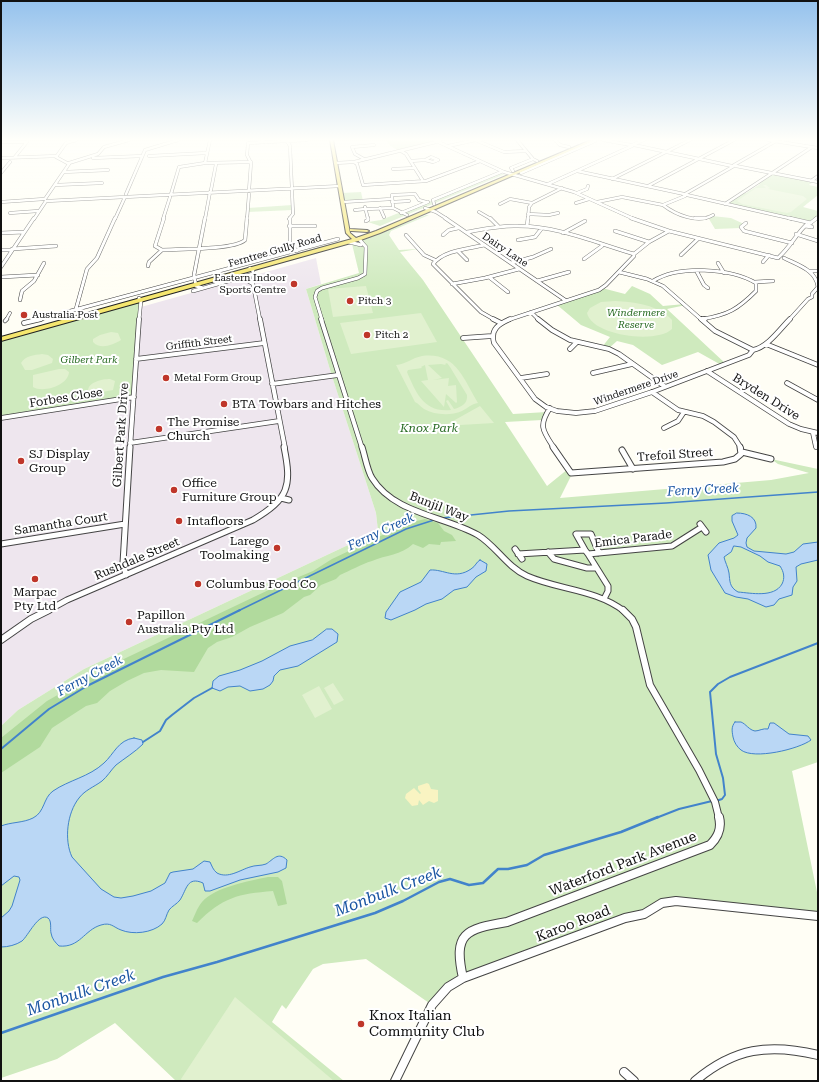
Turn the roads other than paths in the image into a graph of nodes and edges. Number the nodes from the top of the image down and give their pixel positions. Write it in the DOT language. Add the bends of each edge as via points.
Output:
graph roads {
  1 [pos="51,190"];
  2 [pos="127,190"];
  3 [pos="172,190"];
  4 [pos="265,190"];
  5 [pos="292,190"];
  6 [pos="341,190"];
  7 [pos="462,190"];
  8 [pos="466,190"];
  9 [pos="557,190"];
  10 [pos="569,190"];
  11 [pos="583,190"];
  12 [pos="666,190"];
  13 [pos="692,190"];
  14 [pos="745,190"];
  15 [pos="210,191"];
  16 [pos="249,192"];
  17 [pos="577,193"];
  18 [pos="125,195"];
  19 [pos="684,195"];
  20 [pos="170,196"];
  21 [pos="590,199"];
  22 [pos="45,200"];
  23 [pos="363,201"];
  24 [pos="392,201"];
  25 [pos="409,201"];
  26 [pos="1,202"];
  27 [pos="343,202"];
  28 [pos="426,202"];
  29 [pos="597,202"];
  30 [pos="532,203"];
  31 [pos="576,203"];
  32 [pos="434,204"];
  33 [pos="500,204"];
  34 [pos="724,204"];
  35 [pos="663,205"];
  36 [pos="365,208"];
  37 [pos="380,208"];
  38 [pos="393,208"];
  39 [pos="427,209"];
  40 [pos="355,210"];
  41 [pos="38,211"];
  42 [pos="401,212"];
  43 [pos="436,212"];
  44 [pos="479,212"];
  45 [pos="10,213"];
  46 [pos="558,213"];
  47 [pos="528,214"];
  48 [pos="407,215"];
  49 [pos="713,215"];
  50 [pos="384,216"];
  51 [pos="818,217"];
  52 [pos="366,221"];
  53 [pos="585,222"];
  54 [pos="746,223"];
  55 [pos="289,226"];
  56 [pos="315,226"];
  57 [pos="498,226"];
  58 [pos="527,226"];
  59 [pos="808,226"];
  60 [pos="458,228"];
  61 [pos="542,228"];
  62 [pos="818,228"];
  63 [pos="349,230"];
  64 [pos="614,231"];
  65 [pos="669,231"];
  66 [pos="24,232"];
  67 [pos="466,232"];
  68 [pos="1,233"];
  69 [pos="368,233"];
  70 [pos="563,233"];
  71 [pos="796,234"];
  72 [pos="406,235"];
  73 [pos="443,235"];
  74 [pos="699,238"];
  75 [pos="340,240"];
  76 [pos="358,240"];
  77 [pos="518,240"];
  78 [pos="818,241"];
  79 [pos="649,242"];
  80 [pos="792,243"];
  81 [pos="484,245"];
  82 [pos="56,246"];
  83 [pos="602,246"];
  84 [pos="199,248"];
  85 [pos="551,249"];
  86 [pos="1,250"];
  87 [pos="12,250"];
  88 [pos="162,250"];
  89 [pos="296,251"];
  90 [pos="458,251"];
  91 [pos="301,254"];
  92 [pos="634,254"];
  93 [pos="681,255"];
  94 [pos="769,255"];
  95 [pos="781,257"];
  96 [pos="584,259"];
  97 [pos="435,260"];
  98 [pos="467,260"];
  99 [pos="763,262"];
  100 [pos="44,263"];
  101 [pos="511,263"];
  102 [pos="718,263"];
  103 [pos="1,266"];
  104 [pos="148,266"];
  105 [pos="520,269"];
  106 [pos="252,271"];
  107 [pos="818,271"];
  108 [pos="569,272"];
  109 [pos="619,272"];
  110 [pos="697,272"];
  111 [pos="809,272"];
  112 [pos="724,273"];
  113 [pos="38,275"];
  114 [pos="1,277"];
  115 [pos="489,277"];
  116 [pos="231,280"];
  117 [pos="537,281"];
  118 [pos="653,281"];
  119 [pos="773,281"];
  120 [pos="755,282"];
  121 [pos="818,282"];
  122 [pos="194,284"];
  123 [pos="253,284"];
  124 [pos="452,284"];
  125 [pos="203,288"];
  126 [pos="708,288"];
  127 [pos="508,292"];
  128 [pos="812,297"];
  129 [pos="140,299"];
  130 [pos="818,299"];
  131 [pos="20,300"];
  132 [pos="565,300"];
  133 [pos="76,309"];
  134 [pos="531,312"];
  135 [pos="10,313"];
  136 [pos="702,319"];
  137 [pos="4,321"];
  138 [pos="501,323"];
  139 [pos="25,328"];
  140 [pos="1,335"];
  141 [pos="492,336"];
  142 [pos="1,338"];
  143 [pos="463,338"];
  144 [pos="577,342"];
  145 [pos="264,343"];
  146 [pos="766,344"];
  147 [pos="570,349"];
  148 [pos="753,350"];
  149 [pos="136,359"];
  150 [pos="632,364"];
  151 [pos="818,366"];
  152 [pos="707,372"];
  153 [pos="593,373"];
  154 [pos="547,374"];
  155 [pos="338,375"];
  156 [pos="521,378"];
  157 [pos="787,383"];
  158 [pos="272,384"];
  159 [pos="664,386"];
  160 [pos="652,392"];
  161 [pos="134,397"];
  162 [pos="818,400"];
  163 [pos="550,408"];
  164 [pos="684,412"];
  165 [pos="1,418"];
  166 [pos="279,420"];
  167 [pos="664,428"];
  168 [pos="816,433"];
  169 [pos="130,443"];
  170 [pos="816,448"];
  171 [pos="622,450"];
  172 [pos="742,452"];
  173 [pos="771,459"];
  174 [pos="633,468"];
  175 [pos="281,498"];
  176 [pos="289,500"];
  177 [pos="125,524"];
  178 [pos="703,528"];
  179 [pos="1,544"];
  180 [pos="548,552"];
  181 [pos="586,552"];
  182 [pos="599,553"];
  183 [pos="522,559"];
  184 [pos="596,568"];
  185 [pos="126,575"];
  186 [pos="604,599"];
  187 [pos="1,640"];
  188 [pos="651,687"];
  189 [pos="818,916"];
  190 [pos="463,978"];
  191 [pos="818,1055"];
  192 [pos="624,1072"];
  193 [pos="395,1081"];
  194 [pos="634,1081"];
  195 [pos="695,1081"];
  1 -- 22 [label="street"];
  2 -- 18 [label="street"];
  3 -- 20 [label="street"];
  4 -- 16 [label="street"];
  5 -- 55 [label="street" via="293,214 289,218"];
  6 -- 27 [label="main road"];
  7 -- 32 [label="street, Ferntree Gully Road"];
  8 -- 32 [label="main road, Ferntree Gully Road"];
  9 -- 30 [label="street"];
  10 -- 17 [label="street, Windermere Drive"];
  11 -- 17 [label="street"];
  12 -- 19 [label="street"];
  13 -- 19 [label="street"];
  14 -- 34 [label="street"];
  15 -- 16 [label="street"];
  15 -- 20 [label="street"];
  15 -- 84 [label="street"];
  16 -- 84 [label="street" via="244,242 234,246"];
  17 -- 21 [label="street, Windermere Drive"];
  18 -- 20 [label="street"];
  18 -- 22 [label="street"];
  18 -- 133 [label="street" via="97,258 87,269"];
  19 -- 34 [label="street"];
  19 -- 35 [label="street"];
  20 -- 88 [label="street" via="155,246"];
  21 -- 29 [label="street, Windermere Drive"];
  21 -- 31 [label="street"];
  22 -- 26 [label="street"];
  22 -- 41 [label="street"];
  23 -- 24 [label="street"];
  23 -- 27 [label="street"];
  23 -- 36 [label="street"];
  24 -- 25 [label="street"];
  24 -- 28 [label="street" via="393,195 416,194 420,200"];
  24 -- 38 [label="street"];
  27 -- 63 [label="main road"];
  28 -- 32 [label="street"];
  28 -- 42 [label="street"];
  29 -- 35 [label="street" via="622,196"];
  29 -- 65 [label="street, Windermere Drive" via="624,216"];
  30 -- 33 [label="street" via="510,199"];
  30 -- 47 [label="street"];
  32 -- 39 [label="main road, Ferntree Gully Road"];
  32 -- 43 [label="street"];
  34 -- 59 [label="street"];
  35 -- 49 [label="street" via="673,212 699,219 709,219"];
  36 -- 37 [label="street"];
  36 -- 40 [label="street"];
  36 -- 52 [label="street" via="368,220"];
  37 -- 38 [label="street"];
  37 -- 50 [label="street"];
  38 -- 42 [label="street"];
  39 -- 43 [label="street, Dairy Lane"];
  39 -- 48 [label="main road, Ferntree Gully Road"];
  39 -- 69 [label="main road, Ferntree Gully Road"];
  41 -- 45 [label="street"];
  41 -- 66 [label="street"];
  42 -- 48 [label="street"];
  43 -- 60 [label="street, Dairy Lane"];
  44 -- 57 [label="street"];
  46 -- 47 [label="street"];
  47 -- 58 [label="street"];
  48 -- 69 [label="main road, Ferntree Gully Road"];
  51 -- 59 [label="street"];
  53 -- 70 [label="street"];
  54 -- 80 [label="street" via="741,227 744,231"];
  55 -- 56 [label="street"];
  55 -- 89 [label="street" via="290,245"];
  57 -- 58 [label="street"];
  57 -- 67 [label="street"];
  58 -- 61 [label="street"];
  59 -- 62 [label="street"];
  59 -- 71 [label="street"];
  60 -- 67 [label="street, Dairy Lane"];
  60 -- 73 [label="street"];
  61 -- 70 [label="street"];
  61 -- 77 [label="street" via="535,237"];
  63 -- 69 [label="main road"];
  63 -- 75 [label="main road"];
  63 -- 76 [label="main road"];
  64 -- 79 [label="street"];
  65 -- 74 [label="street, Windermere Drive"];
  65 -- 79 [label="street"];
  66 -- 68 [label="street"];
  66 -- 87 [label="street"];
  67 -- 81 [label="street, Dairy Lane"];
  69 -- 76 [label="main road, Ferntree Gully Road"];
  69 -- 76 [label="street"];
  70 -- 83 [label="street"];
  71 -- 78 [label="street"];
  71 -- 80 [label="street"];
  72 -- 97 [label="street" via="424,255"];
  74 -- 93 [label="street"];
  74 -- 94 [label="street, Windermere Drive"];
  75 -- 76 [label="main road, Ferntree Gully Road"];
  75 -- 89 [label="street, Ferntree Gully Road"];
  75 -- 91 [label="main road, Ferntree Gully Road"];
  76 -- 106 [label="main road, Ferntree Gully Road"];
  76 -- 155 [label="street, Bunjil Way" via="366,247 364,275 322,288 315,295"];
  79 -- 92 [label="street"];
  80 -- 95 [label="street"];
  81 -- 90 [label="street"];
  81 -- 101 [label="street, Dairy Lane"];
  82 -- 87 [label="street"];
  83 -- 92 [label="street"];
  83 -- 96 [label="street"];
  84 -- 88 [label="street"];
  84 -- 122 [label="street"];
  85 -- 101 [label="street"];
  86 -- 87 [label="street"];
  87 -- 103 [label="street"];
  88 -- 104 [label="street"];
  89 -- 91 [label="street"];
  89 -- 122 [label="street, Ferntree Gully Road"];
  90 -- 97 [label="street"];
  90 -- 98 [label="street"];
  91 -- 106 [label="main road, Ferntree Gully Road"];
  92 -- 109 [label="street"];
  94 -- 95 [label="street, Windermere Drive"];
  94 -- 99 [label="street"];
  95 -- 111 [label="street, Windermere Drive"];
  97 -- 124 [label="street" via="434,266"];
  100 -- 113 [label="street"];
  101 -- 105 [label="street, Dairy Lane"];
  102 -- 112 [label="street"];
  105 -- 115 [label="street"];
  105 -- 117 [label="street, Dairy Lane"];
  106 -- 116 [label="street, Ferntree Gully Road"];
  106 -- 122 [label="main road, Ferntree Gully Road"];
  106 -- 123 [label="street, Rushdale Street"];
  107 -- 111 [label="street"];
  108 -- 117 [label="street"];
  109 -- 118 [label="street"];
  109 -- 132 [label="street" via="599,290"];
  110 -- 112 [label="street"];
  110 -- 118 [label="street" via="671,273"];
  110 -- 126 [label="street"];
  111 -- 121 [label="street, Windermere Drive"];
  112 -- 120 [label="street" via="741,275"];
  113 -- 114 [label="street"];
  113 -- 131 [label="street" via="24,290"];
  115 -- 124 [label="street"];
  115 -- 127 [label="street"];
  116 -- 123 [label="street" via="244,280"];
  116 -- 125 [label="street, Ferntree Gully Road"];
  117 -- 132 [label="street, Dairy Lane"];
  118 -- 136 [label="street" via="668,290"];
  119 -- 120 [label="street"];
  120 -- 136 [label="street" via="756,291 734,312"];
  121 -- 128 [label="street, Windermere Drive"];
  122 -- 125 [label="street, Ferntree Gully Road"];
  122 -- 125 [label="street"];
  122 -- 129 [label="main road, Ferntree Gully Road"];
  122 -- 133 [label="street, Ferntree Gully Road"];
  123 -- 145 [label="street, Rushdale Street"];
  124 -- 138 [label="street" via="483,314"];
  128 -- 130 [label="street"];
  128 -- 146 [label="street, Windermere Drive"];
  129 -- 139 [label="main road, Ferntree Gully Road"];
  129 -- 149 [label="street, Gilbert Park Drive"];
  132 -- 134 [label="street"];
  133 -- 139 [label="street, Ferntree Gully Road"];
  134 -- 138 [label="street"];
  134 -- 144 [label="street" via="552,331"];
  135 -- 137 [label="street"];
  136 -- 148 [label="street" via="722,335"];
  138 -- 141 [label="street" via="494,329"];
  139 -- 140 [label="main road, Ferntree Gully Road"];
  139 -- 142 [label="main road, Ferntree Gully Road"];
  141 -- 143 [label="street"];
  141 -- 156 [label="street, Windermere Drive" via="494,345"];
  144 -- 147 [label="street"];
  144 -- 150 [label="street" via="612,351"];
  145 -- 149 [label="street, Griffith Street"];
  145 -- 158 [label="street, Rushdale Street"];
  146 -- 148 [label="street, Windermere Drive"];
  146 -- 151 [label="street"];
  148 -- 152 [label="street, Windermere Drive" via="743,358"];
  149 -- 161 [label="street, Gilbert Park Drive"];
  150 -- 153 [label="street"];
  150 -- 159 [label="street"];
  152 -- 159 [label="street, Windermere Drive"];
  152 -- 168 [label="street, Bryden Drive" via="789,424"];
  154 -- 156 [label="street"];
  155 -- 158 [label="street"];
  155 -- 186 [label="street, Bunjil Way" via="372,478 392,499 411,510 480,537 507,563 522,573"];
  156 -- 163 [label="street, Windermere Drive" via="533,397"];
  157 -- 162 [label="street"];
  158 -- 166 [label="street, Rushdale Street"];
  159 -- 160 [label="street, Windermere Drive"];
  160 -- 163 [label="street, Windermere Drive" via="585,413 567,413"];
  160 -- 164 [label="street"];
  161 -- 165 [label="street, Forbes Close"];
  161 -- 169 [label="street, Gilbert Park Drive"];
  163 -- 174 [label="street, Trefoil Street" via="543,419 543,431 571,474"];
  164 -- 167 [label="street" via="678,421"];
  164 -- 172 [label="street" via="712,421 736,439"];
  166 -- 169 [label="street"];
  166 -- 175 [label="street, Rushdale Street" via="289,475 288,484"];
  168 -- 170 [label="street"];
  169 -- 177 [label="street, Gilbert Park Drive"];
  171 -- 174 [label="street"];
  172 -- 173 [label="street"];
  172 -- 174 [label="street, Trefoil Street" via="735,459 727,461"];
  175 -- 176 [label="street"];
  175 -- 185 [label="street, Rushdale Street" via="270,510 253,520"];
  177 -- 179 [label="street, Samantha Court"];
  177 -- 185 [label="street, Gilbert Park Drive" via="123,565"];
  178 -- 182 [label="street, Emica Parade" via="672,546"];
  180 -- 181 [label="street"];
  180 -- 183 [label="street" via="517,552"];
  180 -- 184 [label="street" via="554,559"];
  181 -- 182 [label="street, Emica Parade"];
  181 -- 182 [label="street" via="576,535 578,533 591,534"];
  181 -- 184 [label="street, Emica Parade"];
  184 -- 186 [label="street, Emica Parade" via="608,586"];
  185 -- 187 [label="street, Rushdale Street" via="43,612"];
  186 -- 188 [label="street, Bunjil Way" via="625,611 638,628"];
  188 -- 190 [label="street, Waterford Park Avenue" via="690,754 718,811 720,831 716,839 710,845 507,922 471,930 462,939 459,948"];
  189 -- 190 [label="street, Karoo Road" via="667,902 644,914 625,918"];
  190 -- 193 [label="street, Karoo Road" via="448,988 432,1006"];
  191 -- 195 [label="street" via="779,1048 750,1050 717,1063"];
  192 -- 194 [label="street"];
}
